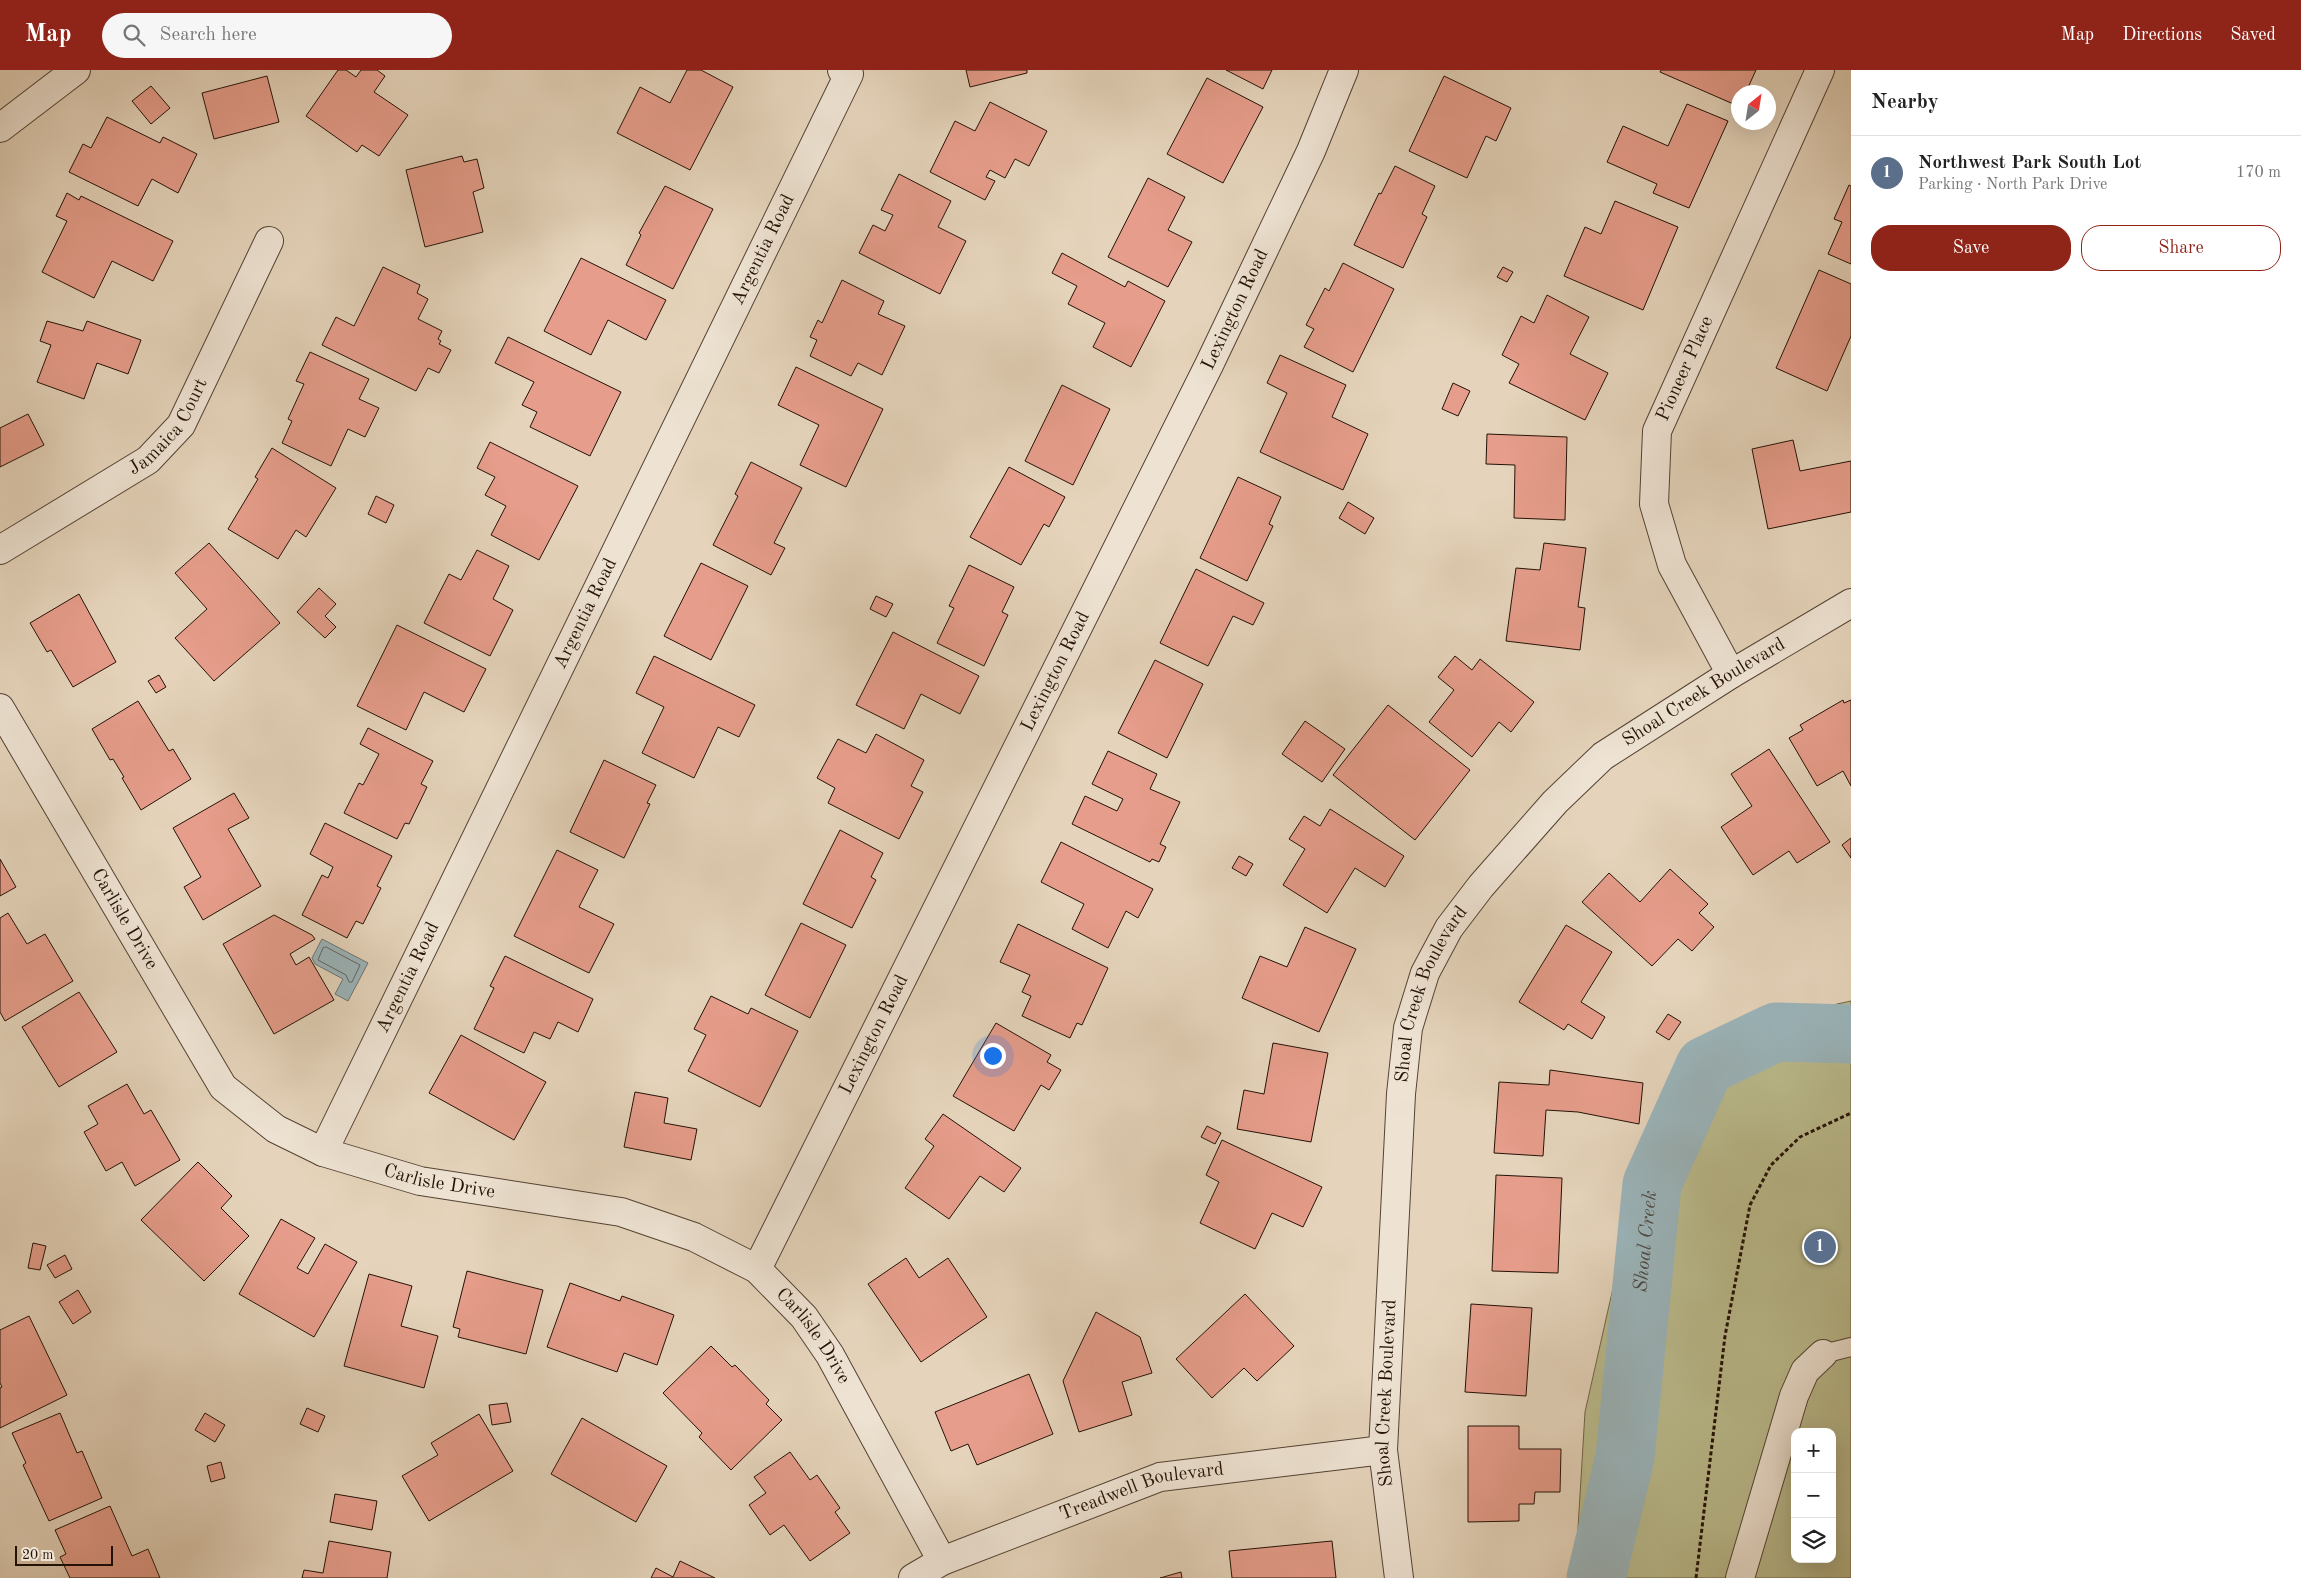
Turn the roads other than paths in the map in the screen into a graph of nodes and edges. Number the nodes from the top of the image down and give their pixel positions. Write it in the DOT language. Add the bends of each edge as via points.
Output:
graph roads {
  1 [pos="76,70"];
  2 [pos="1344,70"];
  3 [pos="1820,70"];
  4 [pos="845,72"];
  5 [pos="0,128"];
  6 [pos="269,241"];
  7 [pos="0,550"];
  8 [pos="1851,603"];
  9 [pos="1731,674"];
  10 [pos="0,708"];
  11 [pos="323,1152"];
  12 [pos="757,1270"];
  13 [pos="1851,1347"];
  14 [pos="1823,1354"];
  15 [pos="1383,1450"];
  16 [pos="942,1561"];
  17 [pos="913,1578"];
  18 [pos="1399,1578"];
  19 [pos="1740,1578"];
  1 -- 5 [label="street"];
  2 -- 12 [label="street, Lexington Road" via="1311,151 1209,365"];
  3 -- 9 [label="street, Pioneer Place" via="1657,432 1654,504 1672,565"];
  4 -- 11 [label="street, Argentia Road"];
  6 -- 7 [label="street, Jamaica Court" via="181,425 148,460"];
  8 -- 9 [label="street, Shoal Creek Boulevard"];
  9 -- 15 [label="street, Shoal Creek Boulevard" via="1603,756 1555,802 1454,921 1425,974 1408,1028 1401,1094"];
  10 -- 11 [label="street, Carlisle Drive" via="223,1087 276,1129"];
  11 -- 12 [label="street, Carlisle Drive" via="420,1181 621,1212 694,1237"];
  12 -- 16 [label="street, Carlisle Drive" via="804,1317 830,1355"];
  13 -- 14 [label="lane"];
  14 -- 19 [label="street" via="1805,1372 1794,1396"];
  15 -- 16 [label="street, Treadwell Boulevard" via="1160,1477"];
  15 -- 18 [label="street, Shoal Creek Boulevard"];
  16 -- 17 [label="street, Treadwell Boulevard"];
}
